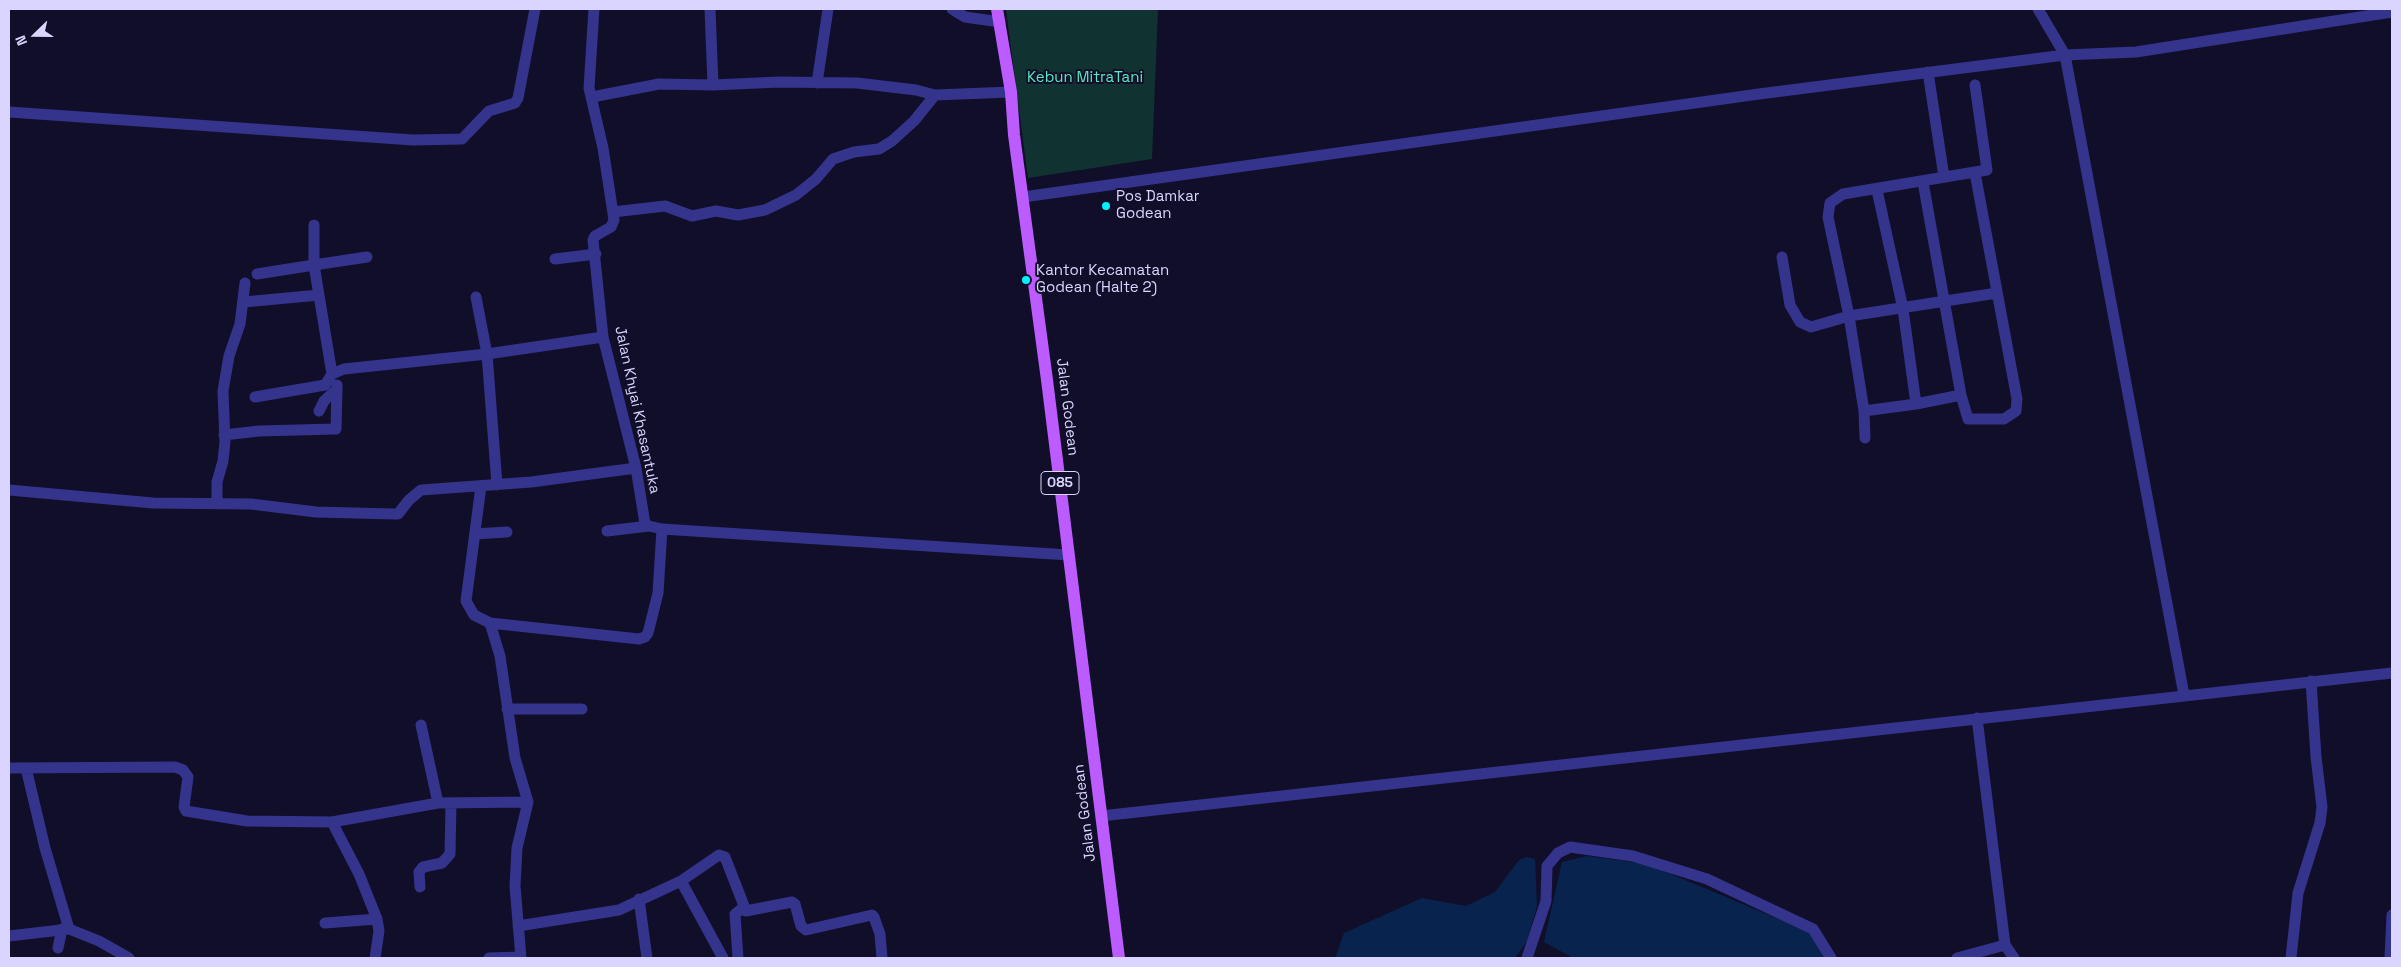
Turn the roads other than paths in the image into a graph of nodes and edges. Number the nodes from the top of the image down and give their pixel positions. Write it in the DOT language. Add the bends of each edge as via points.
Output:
graph roads {
  1 [pos="535,9"];
  2 [pos="594,9"];
  3 [pos="710,9"];
  4 [pos="828,9"];
  5 [pos="952,9"];
  6 [pos="997,9"];
  7 [pos="2042,11"];
  8 [pos="2392,12"];
  9 [pos="1000,22"];
  10 [pos="2065,55"];
  11 [pos="1928,72"];
  12 [pos="817,83"];
  13 [pos="712,85"];
  14 [pos="1975,85"];
  15 [pos="1011,92"];
  16 [pos="935,95"];
  17 [pos="592,97"];
  18 [pos="9,112"];
  19 [pos="1974,173"];
  20 [pos="1944,177"];
  21 [pos="1923,182"];
  22 [pos="1877,190"];
  23 [pos="1023,197"];
  24 [pos="613,212"];
  25 [pos="314,224"];
  26 [pos="596,254"];
  27 [pos="1782,256"];
  28 [pos="367,257"];
  29 [pos="555,259"];
  30 [pos="314,265"];
  31 [pos="257,274"];
  32 [pos="245,283"];
  33 [pos="1997,293"];
  34 [pos="319,295"];
  35 [pos="476,296"];
  36 [pos="1945,300"];
  37 [pos="244,302"];
  38 [pos="1903,309"];
  39 [pos="1849,316"];
  40 [pos="603,337"];
  41 [pos="487,354"];
  42 [pos="334,372"];
  43 [pos="337,389"];
  44 [pos="1961,395"];
  45 [pos="255,397"];
  46 [pos="1916,404"];
  47 [pos="319,411"];
  48 [pos="1864,412"];
  49 [pos="224,435"];
  50 [pos="1865,438"];
  51 [pos="636,468"];
  52 [pos="497,485"];
  53 [pos="481,486"];
  54 [pos="9,490"];
  55 [pos="217,504"];
  56 [pos="649,526"];
  57 [pos="662,529"];
  58 [pos="607,531"];
  59 [pos="507,532"];
  60 [pos="475,534"];
  61 [pos="1070,555"];
  62 [pos="490,623"];
  63 [pos="2392,673"];
  64 [pos="2311,681"];
  65 [pos="2184,695"];
  66 [pos="507,709"];
  67 [pos="582,709"];
  68 [pos="1977,718"];
  69 [pos="421,725"];
  70 [pos="9,768"];
  71 [pos="26,768"];
  72 [pos="528,802"];
  73 [pos="438,803"];
  74 [pos="451,803"];
  75 [pos="1101,816"];
  76 [pos="332,822"];
  77 [pos="681,881"];
  78 [pos="420,887"];
  79 [pos="639,899"];
  80 [pos="744,907"];
  81 [pos="2392,915"];
  82 [pos="377,919"];
  83 [pos="324,922"];
  84 [pos="518,926"];
  85 [pos="66,929"];
  86 [pos="9,936"];
  87 [pos="2005,944"];
  88 [pos="58,948"];
  89 [pos="2391,955"];
  90 [pos="129,958"];
  91 [pos="375,958"];
  92 [pos="489,958"];
  93 [pos="521,958"];
  94 [pos="647,958"];
  95 [pos="722,958"];
  96 [pos="738,958"];
  97 [pos="882,958"];
  98 [pos="1119,958"];
  99 [pos="1527,958"];
  100 [pos="1831,958"];
  101 [pos="1957,958"];
  102 [pos="2014,958"];
  103 [pos="2291,958"];
  1 -- 18 [label="street" via="518,98 514,103 489,111 466,137 413,140"];
  2 -- 17 [label="street"];
  3 -- 13 [label="street"];
  4 -- 12 [label="street"];
  5 -- 9 [label="street" via="965,17"];
  6 -- 9 [label="main road, Jalan Godean / 085"];
  7 -- 10 [label="street"];
  8 -- 10 [label="street" via="2136,52"];
  9 -- 15 [label="main road, Jalan Godean / 085"];
  10 -- 11 [label="street"];
  10 -- 65 [label="street"];
  11 -- 20 [label="street"];
  11 -- 23 [label="street"];
  12 -- 13 [label="street"];
  12 -- 16 [label="street" via="916,90"];
  13 -- 17 [label="street" via="659,84"];
  14 -- 19 [label="street" via="1987,170"];
  15 -- 16 [label="street"];
  15 -- 23 [label="main road, Jalan Godean / 085"];
  16 -- 24 [label="street" via="892,142 879,149 854,152 833,160 796,195 765,210 738,215 716,211 692,216 665,206"];
  17 -- 24 [label="street"];
  19 -- 20 [label="street"];
  19 -- 33 [label="street"];
  20 -- 21 [label="street"];
  21 -- 22 [label="street"];
  21 -- 36 [label="street"];
  22 -- 38 [label="street"];
  22 -- 39 [label="street" via="1843,194 1830,202 1828,217"];
  23 -- 61 [label="main road, Jalan Godean / 085"];
  24 -- 26 [label="street, Jalan Khyai Khasantuka" via="612,225 594,238"];
  25 -- 30 [label="street"];
  26 -- 29 [label="street"];
  26 -- 40 [label="street, Jalan Khyai Khasantuka"];
  27 -- 39 [label="street" via="1790,306 1800,322 1812,327"];
  28 -- 30 [label="street"];
  30 -- 31 [label="street"];
  30 -- 34 [label="street"];
  32 -- 37 [label="street"];
  33 -- 36 [label="street"];
  33 -- 44 [label="street" via="2017,399 2016,411 2004,418 1968,419"];
  34 -- 37 [label="street"];
  34 -- 42 [label="street"];
  35 -- 41 [label="street"];
  36 -- 38 [label="street"];
  36 -- 44 [label="street"];
  37 -- 49 [label="street" via="225,376 222,405"];
  38 -- 39 [label="street"];
  38 -- 46 [label="street"];
  39 -- 48 [label="street"];
  40 -- 41 [label="street"];
  40 -- 51 [label="street, Jalan Khyai Khasantuka"];
  41 -- 42 [label="street"];
  41 -- 52 [label="street"];
  42 -- 43 [label="street"];
  42 -- 45 [label="street" via="325,385"];
  43 -- 47 [label="street"];
  43 -- 49 [label="street" via="336,430"];
  44 -- 46 [label="street"];
  46 -- 48 [label="street"];
  48 -- 50 [label="street"];
  49 -- 55 [label="street"];
  51 -- 52 [label="street"];
  51 -- 56 [label="street, Jalan Khyai Khasantuka" via="644,520"];
  52 -- 53 [label="street"];
  53 -- 55 [label="street" via="421,490 398,514 316,512 251,504"];
  53 -- 60 [label="street"];
  54 -- 55 [label="street" via="153,503"];
  56 -- 57 [label="street"];
  56 -- 58 [label="street"];
  57 -- 61 [label="street"];
  57 -- 62 [label="street" via="658,593 645,637 639,639"];
  59 -- 60 [label="street"];
  60 -- 62 [label="street" via="466,602 474,615"];
  61 -- 75 [label="main road, Jalan Godean / 085"];
  62 -- 66 [label="street" via="500,656"];
  63 -- 64 [label="street"];
  64 -- 65 [label="street"];
  64 -- 103 [label="street" via="2322,807 2298,893"];
  65 -- 68 [label="street"];
  66 -- 67 [label="street"];
  66 -- 72 [label="street" via="515,758"];
  68 -- 75 [label="street"];
  68 -- 87 [label="street"];
  69 -- 73 [label="street"];
  70 -- 71 [label="street"];
  71 -- 76 [label="street" via="175,767 188,776 184,807 190,813 247,821"];
  71 -- 85 [label="street"];
  72 -- 74 [label="street"];
  72 -- 84 [label="street" via="516,848"];
  73 -- 74 [label="street"];
  73 -- 76 [label="street"];
  74 -- 78 [label="street" via="450,854 442,863 423,867 419,872"];
  75 -- 98 [label="main road, Jalan Godean / 085"];
  76 -- 82 [label="street"];
  77 -- 79 [label="street"];
  77 -- 80 [label="street" via="715,856 725,857"];
  77 -- 95 [label="street"];
  79 -- 84 [label="street" via="619,910"];
  79 -- 94 [label="street"];
  80 -- 96 [label="street" via="735,914"];
  80 -- 97 [label="street" via="749,912 792,902 801,926 806,930 872,915 880,934"];
  81 -- 89 [label="street"];
  82 -- 83 [label="street"];
  82 -- 91 [label="street" via="379,931"];
  84 -- 93 [label="street"];
  85 -- 86 [label="street"];
  85 -- 88 [label="street"];
  85 -- 90 [label="street" via="99,941"];
  87 -- 101 [label="street"];
  87 -- 102 [label="street"];
  92 -- 93 [label="street"];
  99 -- 100 [label="street" via="1546,901 1546,866 1558,853 1570,847 1633,856 1707,879 1813,929"];
}
